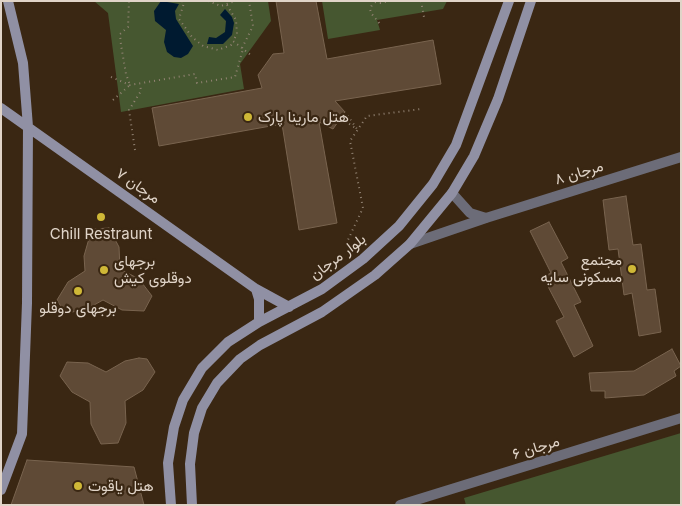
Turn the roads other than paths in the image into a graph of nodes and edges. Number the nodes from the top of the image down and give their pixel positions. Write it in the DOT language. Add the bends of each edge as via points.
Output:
graph roads {
  1 [pos="8,1"];
  2 [pos="510,1"];
  3 [pos="531,1"];
  4 [pos="1,108"];
  5 [pos="28,127"];
  6 [pos="681,157"];
  7 [pos="452,193"];
  8 [pos="486,218"];
  9 [pos="410,244"];
  10 [pos="256,289"];
  11 [pos="289,307"];
  12 [pos="259,322"];
  13 [pos="681,418"];
  14 [pos="1,490"];
  15 [pos="171,505"];
  16 [pos="192,505"];
  17 [pos="400,505"];
  1 -- 5 [label="main road" via="23,63"];
  2 -- 11 [label="main road, بلوار مرجان" via="456,145 433,184 399,226 363,259 322,289"];
  3 -- 7 [label="main road" via="474,156"];
  4 -- 5 [label="main road, مرجان ۷"];
  5 -- 10 [label="main road, مرجان ۷"];
  5 -- 14 [label="main road" via="22,434"];
  6 -- 8 [label="street, مرجان ۸"];
  7 -- 8 [label="street" via="470,213"];
  7 -- 9 [label="main road"];
  8 -- 9 [label="street, مرجان ۸"];
  9 -- 16 [label="main road" via="375,275 322,312 240,359 217,383 202,408 194,433 190,464"];
  10 -- 11 [label="main road, مرجان ۷"];
  10 -- 12 [label="main road"];
  11 -- 12 [label="main road, بلوار مرجان"];
  12 -- 15 [label="main road, بلوار مرجان" via="221,348 202,368 183,400 174,427 168,463"];
  13 -- 17 [label="street, مرجان ۶"];
}
